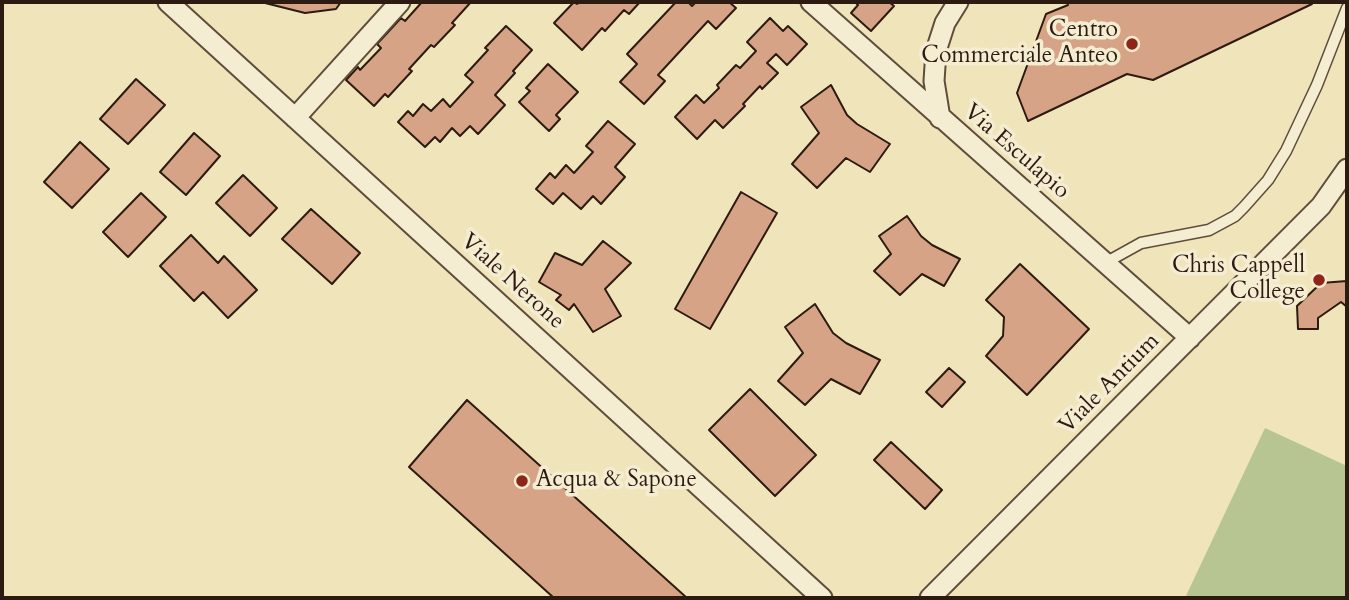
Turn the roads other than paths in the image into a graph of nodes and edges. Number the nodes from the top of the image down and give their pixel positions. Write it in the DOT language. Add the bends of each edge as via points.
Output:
graph roads {
  1 [pos="169,2"];
  2 [pos="400,2"];
  3 [pos="811,2"];
  4 [pos="958,2"];
  5 [pos="1347,8"];
  6 [pos="295,118"];
  7 [pos="940,118"];
  8 [pos="1347,169"];
  9 [pos="1105,263"];
  10 [pos="1190,338"];
  11 [pos="822,598"];
  12 [pos="930,598"];
  1 -- 6 [label="street, Viale Nerone"];
  2 -- 6 [label="street"];
  3 -- 7 [label="street, Via Esculapio"];
  4 -- 7 [label="street" via="936,51 934,81"];
  5 -- 9 [label="lane" via="1280,161 1244,208 1209,230 1141,243"];
  6 -- 11 [label="street, Viale Nerone"];
  7 -- 9 [label="street, Via Esculapio"];
  8 -- 10 [label="street, Viale Antium" via="1321,206"];
  9 -- 10 [label="street, Via Esculapio"];
  10 -- 12 [label="street, Viale Antium"];
}
